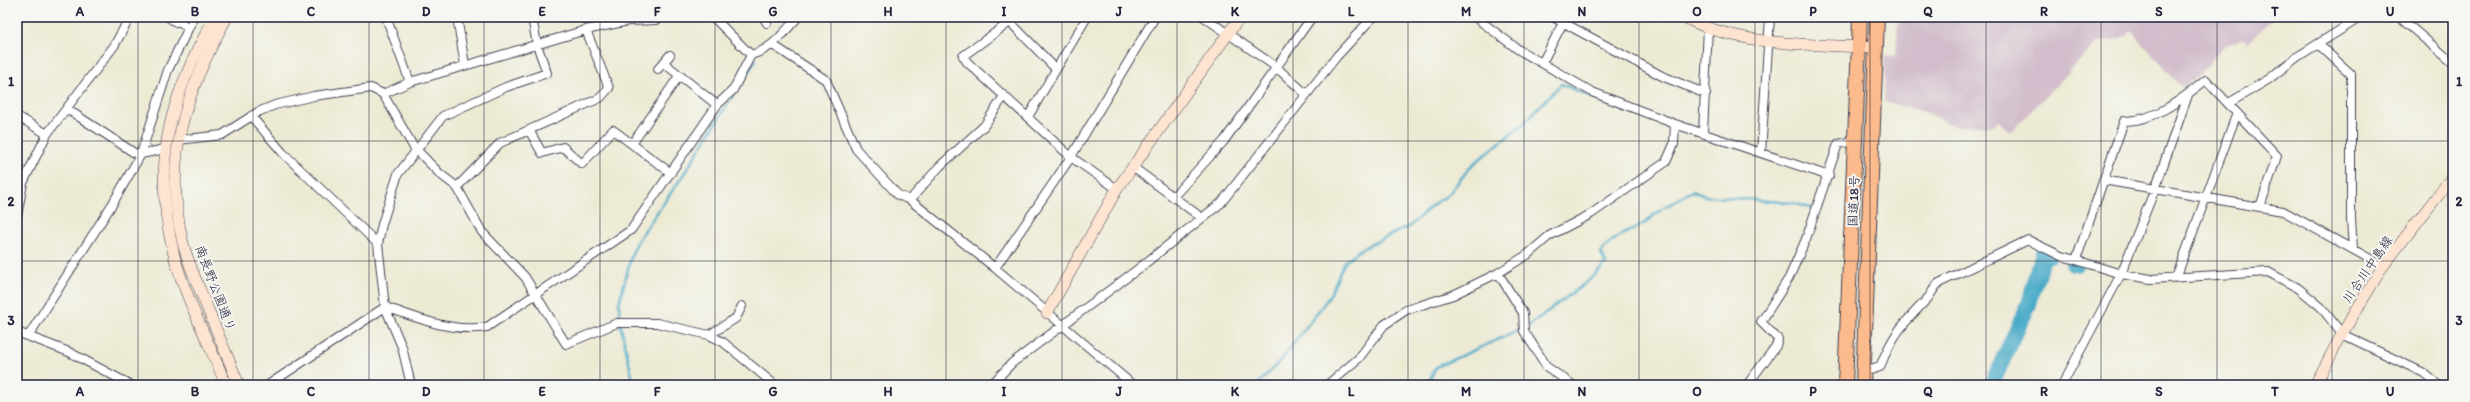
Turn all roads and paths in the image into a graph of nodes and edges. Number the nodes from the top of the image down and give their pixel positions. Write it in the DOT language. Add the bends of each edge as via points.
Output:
graph roads {
  1 [pos="130,17"];
  2 [pos="168,17"];
  3 [pos="194,17"];
  4 [pos="215,17"];
  5 [pos="227,17"];
  6 [pos="386,17"];
  7 [pos="457,17"];
  8 [pos="532,17"];
  9 [pos="662,17"];
  10 [pos="713,17"];
  11 [pos="798,17"];
  12 [pos="1087,17"];
  13 [pos="1155,17"];
  14 [pos="1204,17"];
  15 [pos="1240,17"];
  16 [pos="1312,17"];
  17 [pos="1373,17"];
  18 [pos="1475,17"];
  19 [pos="1553,17"];
  20 [pos="1684,17"];
  21 [pos="1770,17"];
  22 [pos="1860,17"];
  23 [pos="1877,17"];
  24 [pos="2361,17"];
  25 [pos="2399,17"];
  26 [pos="182,20"];
  27 [pos="1012,20"];
  28 [pos="1565,20"];
  29 [pos="187,28"];
  30 [pos="1708,28"];
  31 [pos="586,30"];
  32 [pos="1228,34"];
  33 [pos="1768,42"];
  34 [pos="2319,44"];
  35 [pos="538,45"];
  36 [pos="773,46"];
  37 [pos="1858,47"];
  38 [pos="1875,48"];
  39 [pos="670,55"];
  40 [pos="751,55"];
  41 [pos="1542,63"];
  42 [pos="2453,63"];
  43 [pos="465,65"];
  44 [pos="1276,67"];
  45 [pos="1056,69"];
  46 [pos="679,76"];
  47 [pos="410,82"];
  48 [pos="383,94"];
  49 [pos="1306,94"];
  50 [pos="1706,94"];
  51 [pos="2188,95"];
  52 [pos="1004,96"];
  53 [pos="2229,103"];
  54 [pos="717,105"];
  55 [pos="66,109"];
  56 [pos="2237,113"];
  57 [pos="17,116"];
  58 [pos="251,116"];
  59 [pos="1028,116"];
  60 [pos="1675,124"];
  61 [pos="529,130"];
  62 [pos="1704,133"];
  63 [pos="47,134"];
  64 [pos="178,140"];
  65 [pos="1855,141"];
  66 [pos="632,144"];
  67 [pos="165,149"];
  68 [pos="417,149"];
  69 [pos="1761,153"];
  70 [pos="141,154"];
  71 [pos="1071,157"];
  72 [pos="1134,168"];
  73 [pos="671,173"];
  74 [pos="1829,176"];
  75 [pos="2453,176"];
  76 [pos="2103,180"];
  77 [pos="457,187"];
  78 [pos="1117,189"];
  79 [pos="2155,189"];
  80 [pos="1173,197"];
  81 [pos="2206,198"];
  82 [pos="910,200"];
  83 [pos="2260,207"];
  84 [pos="17,216"];
  85 [pos="1202,218"];
  86 [pos="378,244"];
  87 [pos="2353,249"];
  88 [pos="2076,260"];
  89 [pos="2383,266"];
  90 [pos="995,268"];
  91 [pos="1498,273"];
  92 [pos="2121,274"];
  93 [pos="2176,278"];
  94 [pos="535,295"];
  95 [pos="742,306"];
  96 [pos="385,307"];
  97 [pos="1047,313"];
  98 [pos="1062,326"];
  99 [pos="17,332"];
  100 [pos="2342,334"];
  101 [pos="28,335"];
  102 [pos="708,335"];
  103 [pos="1864,379"];
  104 [pos="131,385"];
  105 [pos="226,385"];
  106 [pos="239,385"];
  107 [pos="268,385"];
  108 [pos="410,385"];
  109 [pos="775,385"];
  110 [pos="991,385"];
  111 [pos="1133,385"];
  112 [pos="1327,385"];
  113 [pos="1573,385"];
  114 [pos="1747,385"];
  115 [pos="1845,385"];
  116 [pos="2062,385"];
  117 [pos="2314,385"];
  118 [pos="2438,385"];
  1 -- 55 [label="street" via="114,46"];
  2 -- 26 [label="street" via="176,22"];
  3 -- 29 [label="street"];
  4 -- 67 [label="street, 南長野公園通り" via="186,72"];
  5 -- 64 [label="street, 南長野公園通り" via="194,81"];
  6 -- 47 [label="street"];
  7 -- 43 [label="street"];
  8 -- 35 [label="street"];
  9 -- 31 [label="street"];
  10 -- 40 [label="street"];
  11 -- 36 [label="street"];
  12 -- 45 [label="street"];
  13 -- 71 [label="street"];
  14 -- 32 [label="street"];
  15 -- 32 [label="street"];
  16 -- 44 [label="street"];
  17 -- 49 [label="street"];
  18 -- 41 [label="street" via="1519,50"];
  19 -- 28 [label="street"];
  20 -- 30 [label="street"];
  21 -- 33 [label="street"];
  22 -- 37 [label="highway, 国道18号"];
  23 -- 38 [label="highway, 国道18号"];
  24 -- 34 [label="street"];
  25 -- 42 [label="street"];
  26 -- 29 [label="street"];
  27 -- 45 [label="street"];
  27 -- 52 [label="street" via="963,56"];
  28 -- 41 [label="street"];
  28 -- 50 [label="street" via="1662,76"];
  29 -- 70 [label="street" via="168,70"];
  30 -- 33 [label="street"];
  30 -- 50 [label="street"];
  31 -- 35 [label="street"];
  31 -- 61 [label="street" via="609,88 600,98"];
  32 -- 44 [label="street"];
  32 -- 72 [label="street"];
  33 -- 37 [label="street"];
  33 -- 69 [label="street"];
  34 -- 53 [label="street"];
  34 -- 87 [label="street" via="2351,74"];
  35 -- 43 [label="street"];
  35 -- 68 [label="street" via="547,73 506,87 443,116"];
  36 -- 40 [label="street"];
  36 -- 82 [label="street" via="826,80 856,149 898,194"];
  37 -- 38 [label="street"];
  37 -- 65 [label="highway, 国道18号"];
  38 -- 103 [label="highway, 国道18号"];
  39 -- 46 [label="street" via="661,66"];
  40 -- 54 [label="street" via="734,90"];
  41 -- 60 [label="street" via="1592,92"];
  43 -- 47 [label="street"];
  44 -- 49 [label="street"];
  44 -- 80 [label="street" via="1224,141"];
  45 -- 59 [label="street"];
  46 -- 54 [label="street"];
  46 -- 66 [label="street"];
  47 -- 48 [label="street"];
  48 -- 58 [label="street" via="371,88 314,96 274,104"];
  48 -- 68 [label="street"];
  49 -- 85 [label="street" via="1221,203"];
  50 -- 62 [label="street"];
  51 -- 53 [label="street" via="2206,80"];
  51 -- 76 [label="street" via="2152,116 2136,122 2124,121"];
  51 -- 79 [label="street"];
  52 -- 59 [label="street"];
  52 -- 82 [label="street" via="984,126 940,166"];
  53 -- 56 [label="street"];
  54 -- 73 [label="street"];
  55 -- 63 [label="street"];
  55 -- 70 [label="street" via="136,154"];
  56 -- 81 [label="street"];
  56 -- 83 [label="street" via="2277,156"];
  57 -- 63 [label="street"];
  58 -- 64 [label="street" via="222,135"];
  58 -- 86 [label="street" via="284,153"];
  59 -- 71 [label="street"];
  60 -- 62 [label="street"];
  60 -- 91 [label="street" via="1674,144 1666,162 1591,214 1548,236 1527,255"];
  61 -- 66 [label="street" via="542,153 563,147 582,164 613,130"];
  61 -- 77 [label="street" via="500,143"];
  62 -- 69 [label="street"];
  63 -- 84 [label="street" via="23,183"];
  64 -- 106 [label="street, 南長野公園通り" via="176,186 183,243 191,269"];
  65 -- 74 [label="street" via="1838,144"];
  65 -- 115 [label="highway, 国道18号"];
  66 -- 73 [label="street"];
  67 -- 70 [label="street"];
  67 -- 105 [label="street, 南長野公園通り" via="164,185 175,256"];
  68 -- 77 [label="street" via="440,174"];
  68 -- 86 [label="street" via="398,174"];
  69 -- 74 [label="street"];
  70 -- 101 [label="street" via="113,203"];
  71 -- 78 [label="street"];
  71 -- 90 [label="street"];
  72 -- 78 [label="street"];
  72 -- 80 [label="street"];
  73 -- 94 [label="street" via="630,230"];
  74 -- 114 [label="street" via="1789,278 1761,322 1778,339 1776,346"];
  75 -- 89 [label="street, 川合川中島線"];
  76 -- 79 [label="street"];
  76 -- 88 [label="street"];
  77 -- 94 [label="street" via="482,232 525,277"];
  78 -- 97 [label="street"];
  79 -- 81 [label="street"];
  79 -- 92 [label="street"];
  80 -- 85 [label="street"];
  81 -- 83 [label="street"];
  81 -- 93 [label="street"];
  82 -- 90 [label="street"];
  83 -- 87 [label="street" via="2283,211"];
  85 -- 98 [label="street"];
  86 -- 96 [label="street"];
  87 -- 89 [label="street"];
  88 -- 92 [label="street"];
  88 -- 103 [label="street" via="2061,256 2028,240 1939,283 1904,322 1890,342 1880,367"];
  89 -- 100 [label="street, 川合川中島線"];
  90 -- 97 [label="street"];
  91 -- 112 [label="street" via="1453,295 1406,310 1384,325 1359,358"];
  91 -- 113 [label="street" via="1523,313 1524,331 1547,367"];
  92 -- 93 [label="street" via="2152,279"];
  92 -- 116 [label="street"];
  93 -- 100 [label="street" via="2268,272 2298,288 2321,307"];
  94 -- 96 [label="street" via="487,327 468,330 439,325"];
  94 -- 102 [label="street" via="566,344 621,323 657,323"];
  95 -- 102 [label="street" via="736,318"];
  96 -- 107 [label="street"];
  96 -- 108 [label="street" via="402,347"];
  97 -- 98 [label="street"];
  98 -- 110 [label="street" via="1012,363"];
  98 -- 111 [label="street"];
  99 -- 101 [label="street"];
  100 -- 117 [label="street, 川合川中島線"];
  100 -- 118 [label="street" via="2424,373"];
  101 -- 104 [label="street" via="69,352"];
  102 -- 109 [label="street" via="723,342"];
}
